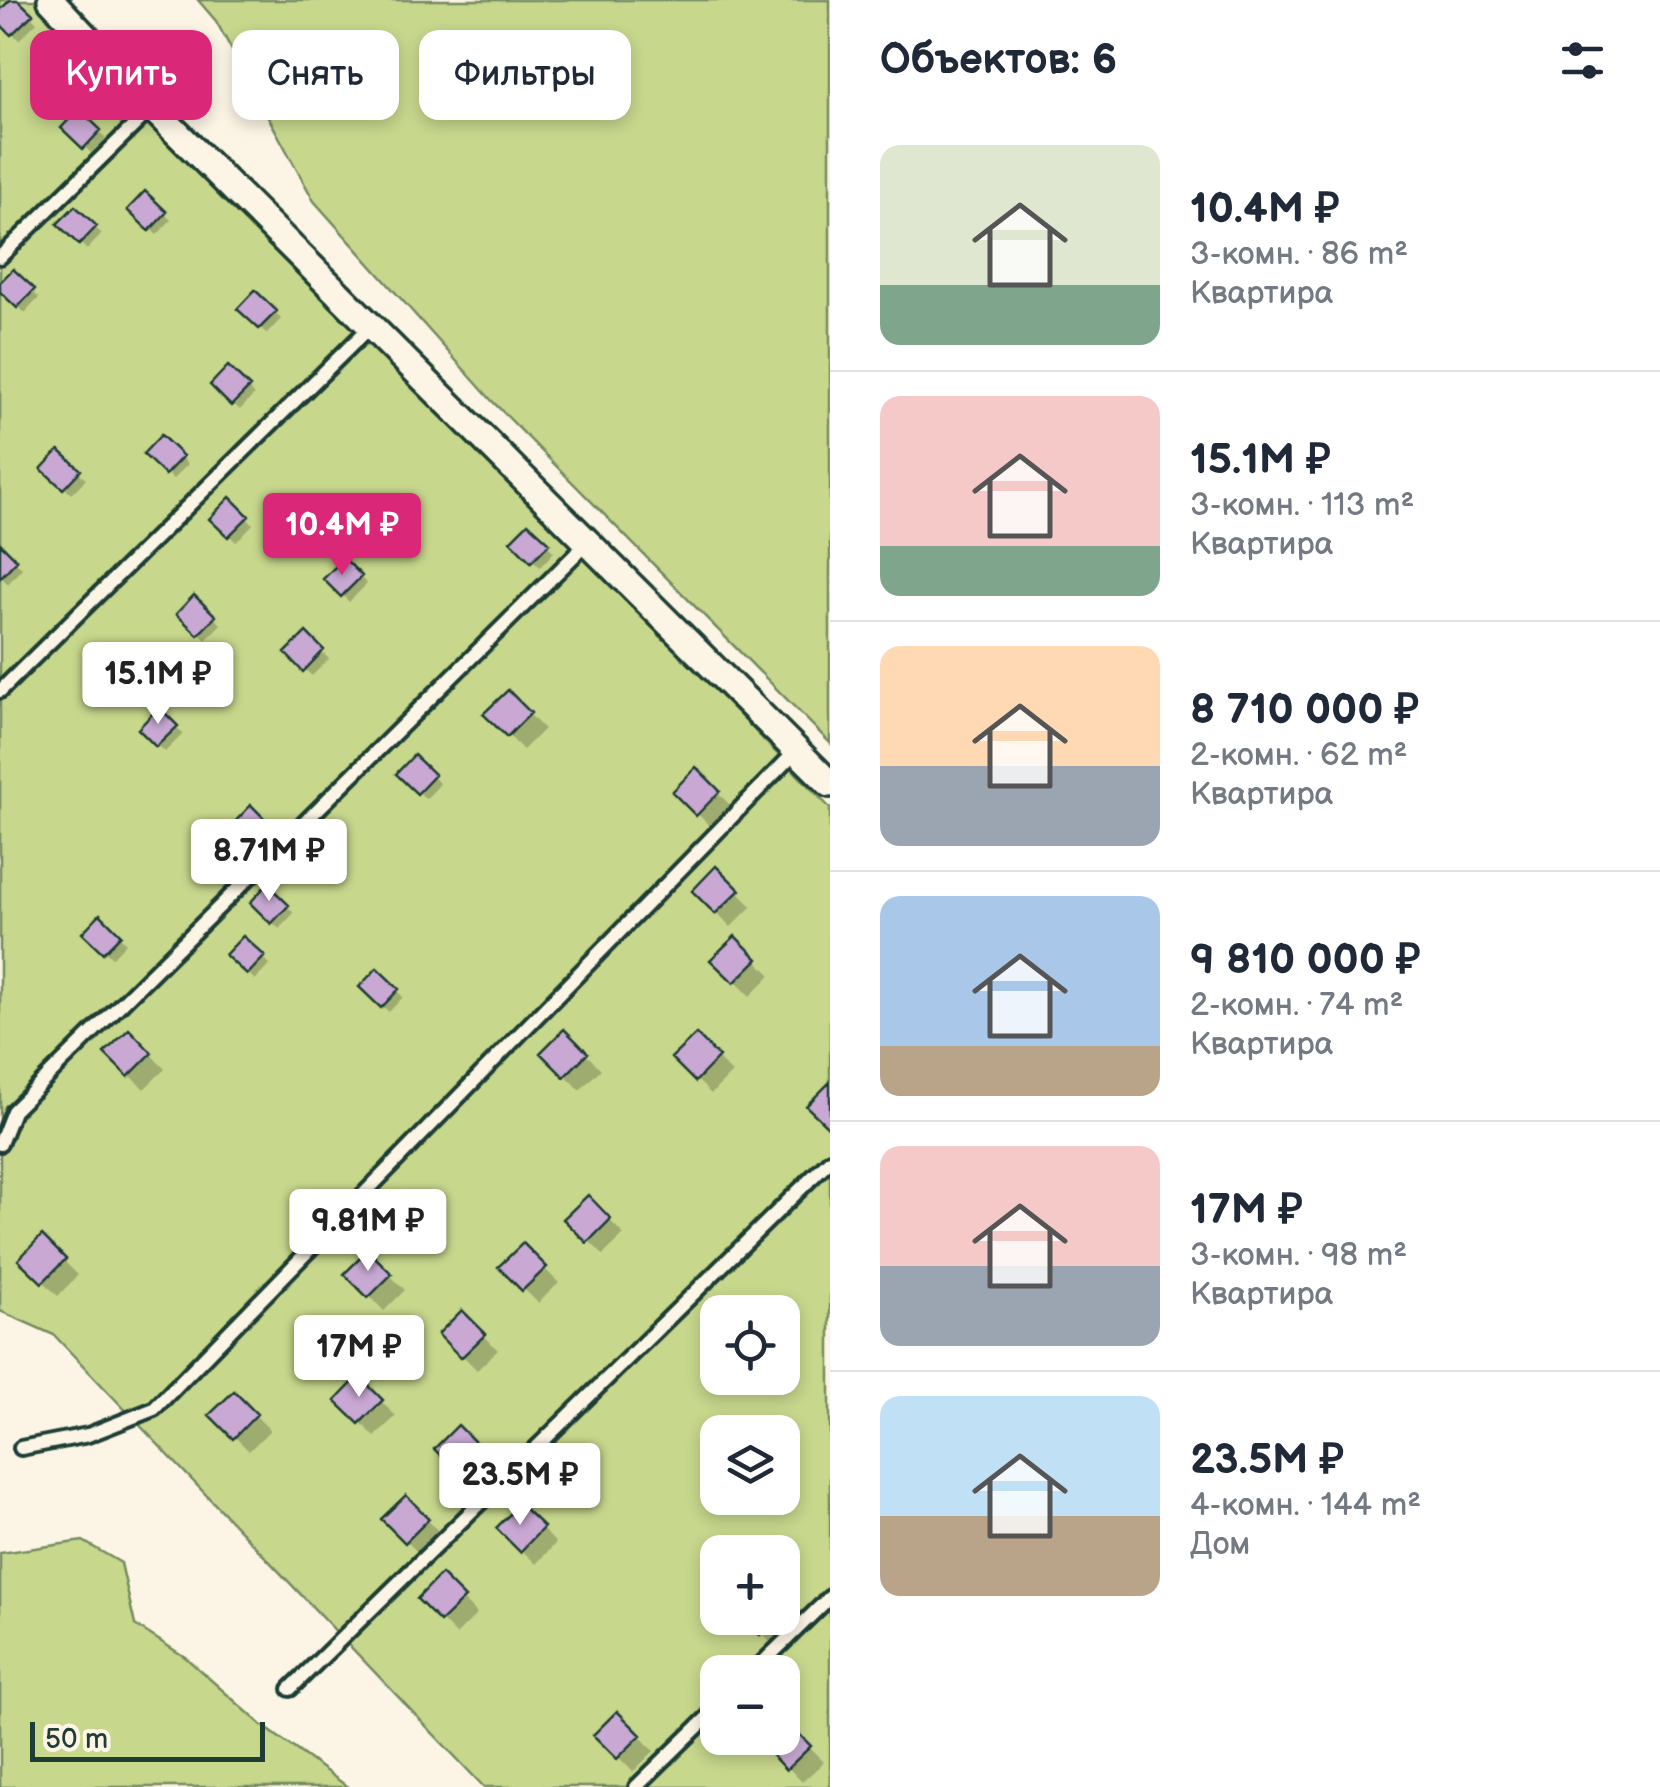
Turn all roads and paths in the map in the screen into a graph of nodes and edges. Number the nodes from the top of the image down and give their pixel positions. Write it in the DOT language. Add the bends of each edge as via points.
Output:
graph roads {
  1 [pos="51,0"];
  2 [pos="79,30"];
  3 [pos="140,120"];
  4 [pos="164,120"];
  5 [pos="0,257"];
  6 [pos="373,324"];
  7 [pos="588,542"];
  8 [pos="0,692"];
  9 [pos="797,750"];
  10 [pos="830,784"];
  11 [pos="0,1144"];
  12 [pos="830,1160"];
  13 [pos="20,1448"];
  14 [pos="830,1596"];
  15 [pos="770,1655"];
  16 [pos="290,1690"];
  17 [pos="700,1725"];
  18 [pos="636,1787"];
  1 -- 2 [label="street"];
  3 -- 5 [label="lane"];
  4 -- 6 [label="street"];
  6 -- 7 [label="street"];
  6 -- 8 [label="lane"];
  7 -- 9 [label="street"];
  7 -- 11 [label="lane" via="13,1111"];
  9 -- 10 [label="street"];
  9 -- 13 [label="lane" via="154,1408 88,1435"];
  12 -- 16 [label="lane"];
  14 -- 15 [label="lane"];
  17 -- 18 [label="lane"];
}
